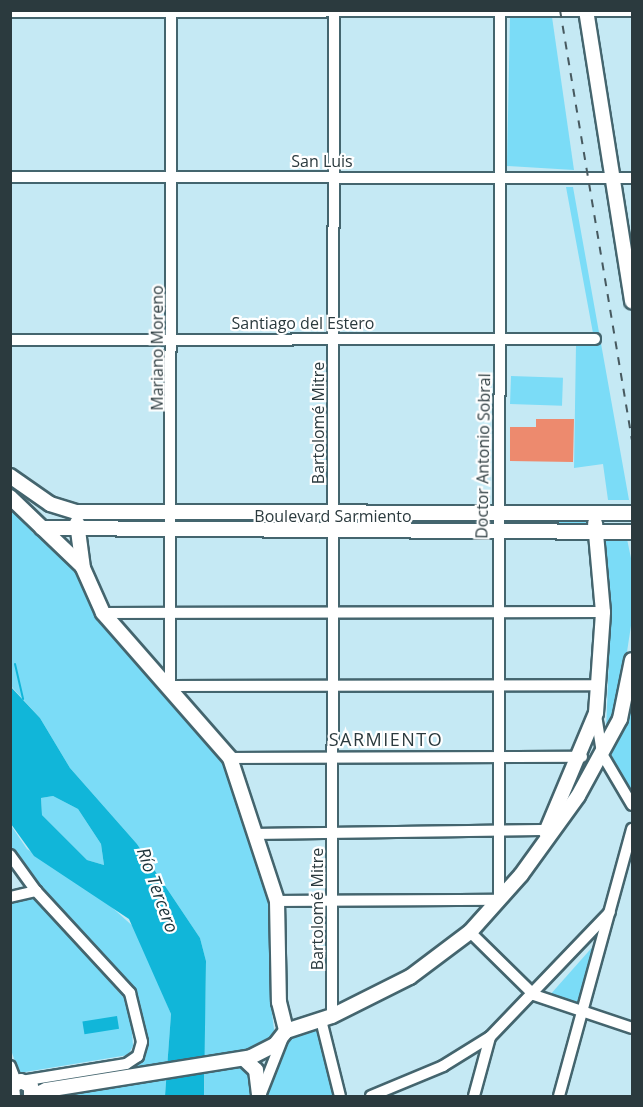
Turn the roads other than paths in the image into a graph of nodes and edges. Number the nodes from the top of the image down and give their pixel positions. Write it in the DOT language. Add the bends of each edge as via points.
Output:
graph roads {
  1 [pos="171,11"];
  2 [pos="334,11"];
  3 [pos="514,11"];
  4 [pos="586,11"];
  5 [pos="633,11"];
  6 [pos="10,12"];
  7 [pos="500,12"];
  8 [pos="10,177"];
  9 [pos="171,177"];
  10 [pos="334,177"];
  11 [pos="500,177"];
  12 [pos="612,178"];
  13 [pos="633,178"];
  14 [pos="633,302"];
  15 [pos="333,338"];
  16 [pos="499,338"];
  17 [pos="172,339"];
  18 [pos="595,339"];
  19 [pos="10,340"];
  20 [pos="10,476"];
  21 [pos="10,497"];
  22 [pos="58,508"];
  23 [pos="77,512"];
  24 [pos="171,513"];
  25 [pos="333,513"];
  26 [pos="497,513"];
  27 [pos="594,514"];
  28 [pos="629,514"];
  29 [pos="39,525"];
  30 [pos="77,531"];
  31 [pos="171,532"];
  32 [pos="333,532"];
  33 [pos="497,532"];
  34 [pos="595,532"];
  35 [pos="632,535"];
  36 [pos="83,568"];
  37 [pos="169,612"];
  38 [pos="333,612"];
  39 [pos="497,612"];
  40 [pos="603,612"];
  41 [pos="103,613"];
  42 [pos="633,660"];
  43 [pos="332,684"];
  44 [pos="497,685"];
  45 [pos="599,685"];
  46 [pos="170,686"];
  47 [pos="596,713"];
  48 [pos="602,754"];
  49 [pos="582,757"];
  50 [pos="230,758"];
  51 [pos="332,758"];
  52 [pos="497,759"];
  53 [pos="633,804"];
  54 [pos="552,830"];
  55 [pos="633,830"];
  56 [pos="332,832"];
  57 [pos="498,832"];
  58 [pos="257,834"];
  59 [pos="10,855"];
  60 [pos="36,891"];
  61 [pos="10,897"];
  62 [pos="499,900"];
  63 [pos="277,901"];
  64 [pos="332,901"];
  65 [pos="610,912"];
  66 [pos="470,932"];
  67 [pos="534,995"];
  68 [pos="582,1014"];
  69 [pos="327,1018"];
  70 [pos="633,1028"];
  71 [pos="286,1031"];
  72 [pos="490,1037"];
  73 [pos="240,1060"];
  74 [pos="10,1066"];
  75 [pos="21,1088"];
  76 [pos="260,1096"];
  77 [pos="340,1096"];
  78 [pos="370,1096"];
  79 [pos="474,1096"];
  80 [pos="559,1096"];
  1 -- 2 [label="street"];
  1 -- 6 [label="street"];
  1 -- 9 [label="street, Mariano Moreno"];
  2 -- 7 [label="street"];
  2 -- 10 [label="street, Bartolomé Mitre"];
  3 -- 4 [label="street"];
  3 -- 7 [label="street"];
  4 -- 5 [label="street"];
  4 -- 12 [label="main road"];
  7 -- 11 [label="street, Doctor Antonio Sobral"];
  8 -- 9 [label="street, San Luis"];
  9 -- 10 [label="street, San Luis"];
  9 -- 17 [label="street, Mariano Moreno"];
  10 -- 11 [label="street, San Luis"];
  10 -- 15 [label="street, Bartolomé Mitre"];
  11 -- 12 [label="street, San Luis"];
  11 -- 16 [label="street, Doctor Antonio Sobral"];
  12 -- 13 [label="street, San Luis"];
  12 -- 14 [label="main road"];
  15 -- 16 [label="street, Santiago del Estero"];
  15 -- 17 [label="street, Santiago del Estero"];
  15 -- 25 [label="street, Bartolomé Mitre"];
  16 -- 18 [label="street, Santiago del Estero"];
  16 -- 26 [label="street, Doctor Antonio Sobral"];
  17 -- 19 [label="street, Santiago del Estero"];
  17 -- 24 [label="street, Mariano Moreno"];
  20 -- 22 [label="main road"];
  21 -- 29 [label="main road"];
  22 -- 23 [label="main road, Boulevard Sarmiento"];
  22 -- 29 [label="main road" via="47,510"];
  23 -- 24 [label="main road, Boulevard Sarmiento"];
  23 -- 30 [label="main road"];
  24 -- 25 [label="main road, Boulevard Sarmiento"];
  24 -- 31 [label="street, Mariano Moreno"];
  25 -- 26 [label="main road, Boulevard Sarmiento"];
  25 -- 32 [label="street, Bartolomé Mitre"];
  26 -- 27 [label="main road, Boulevard Sarmiento"];
  26 -- 33 [label="street, Doctor Antonio Sobral"];
  27 -- 28 [label="main road, Boulevard Sarmiento"];
  27 -- 34 [label="main road"];
  28 -- 35 [label="main road"];
  29 -- 30 [label="main road, Boulevard Sarmiento"];
  29 -- 36 [label="main road"];
  30 -- 31 [label="main road, Boulevard Sarmiento"];
  30 -- 36 [label="main road"];
  31 -- 32 [label="main road, Boulevard Sarmiento"];
  31 -- 37 [label="street, Mariano Moreno"];
  32 -- 33 [label="main road, Boulevard Sarmiento"];
  32 -- 38 [label="street, Bartolomé Mitre"];
  33 -- 34 [label="main road, Boulevard Sarmiento"];
  33 -- 39 [label="street, Doctor Antonio Sobral"];
  34 -- 35 [label="main road, Boulevard Sarmiento"];
  34 -- 40 [label="main road"];
  36 -- 41 [label="main road"];
  37 -- 38 [label="street"];
  37 -- 41 [label="street"];
  37 -- 46 [label="street, Mariano Moreno"];
  38 -- 39 [label="street"];
  38 -- 43 [label="street, Bartolomé Mitre"];
  39 -- 40 [label="street"];
  39 -- 44 [label="street, Doctor Antonio Sobral"];
  40 -- 45 [label="main road"];
  41 -- 46 [label="main road"];
  42 -- 48 [label="main road" via="623,708"];
  43 -- 44 [label="street"];
  43 -- 46 [label="street"];
  43 -- 51 [label="street, Bartolomé Mitre"];
  44 -- 45 [label="street"];
  44 -- 52 [label="street, Doctor Antonio Sobral"];
  45 -- 47 [label="main road"];
  46 -- 50 [label="main road"];
  47 -- 48 [label="street"];
  47 -- 49 [label="main road"];
  48 -- 53 [label="street"];
  48 -- 54 [label="main road"];
  49 -- 52 [label="street"];
  49 -- 54 [label="main road"];
  50 -- 51 [label="street"];
  50 -- 58 [label="main road"];
  51 -- 52 [label="street"];
  51 -- 56 [label="street, Bartolomé Mitre"];
  52 -- 57 [label="street, Doctor Antonio Sobral"];
  54 -- 57 [label="street"];
  54 -- 62 [label="main road"];
  55 -- 65 [label="street"];
  56 -- 57 [label="street"];
  56 -- 58 [label="street"];
  56 -- 64 [label="street, Bartolomé Mitre"];
  57 -- 62 [label="street, Doctor Antonio Sobral"];
  58 -- 63 [label="main road"];
  59 -- 60 [label="street"];
  60 -- 61 [label="street"];
  60 -- 75 [label="street" via="130,993 138,1012 142,1047 134,1059 121,1065"];
  62 -- 64 [label="street"];
  62 -- 66 [label="main road"];
  63 -- 64 [label="street"];
  63 -- 71 [label="main road" via="279,1002"];
  64 -- 69 [label="street, Bartolomé Mitre"];
  65 -- 67 [label="street"];
  65 -- 68 [label="street"];
  66 -- 67 [label="street"];
  66 -- 69 [label="main road" via="410,977"];
  67 -- 68 [label="street"];
  67 -- 72 [label="street"];
  68 -- 70 [label="street"];
  68 -- 80 [label="street"];
  69 -- 71 [label="main road"];
  69 -- 77 [label="street, Bartolomé Mitre"];
  71 -- 73 [label="main road" via="270,1049"];
  71 -- 76 [label="street"];
  72 -- 78 [label="street" via="443,1066"];
  72 -- 79 [label="street"];
  73 -- 75 [label="main road" via="46,1090"];
  73 -- 76 [label="main road" via="256,1070"];
  74 -- 75 [label="street"];
}
